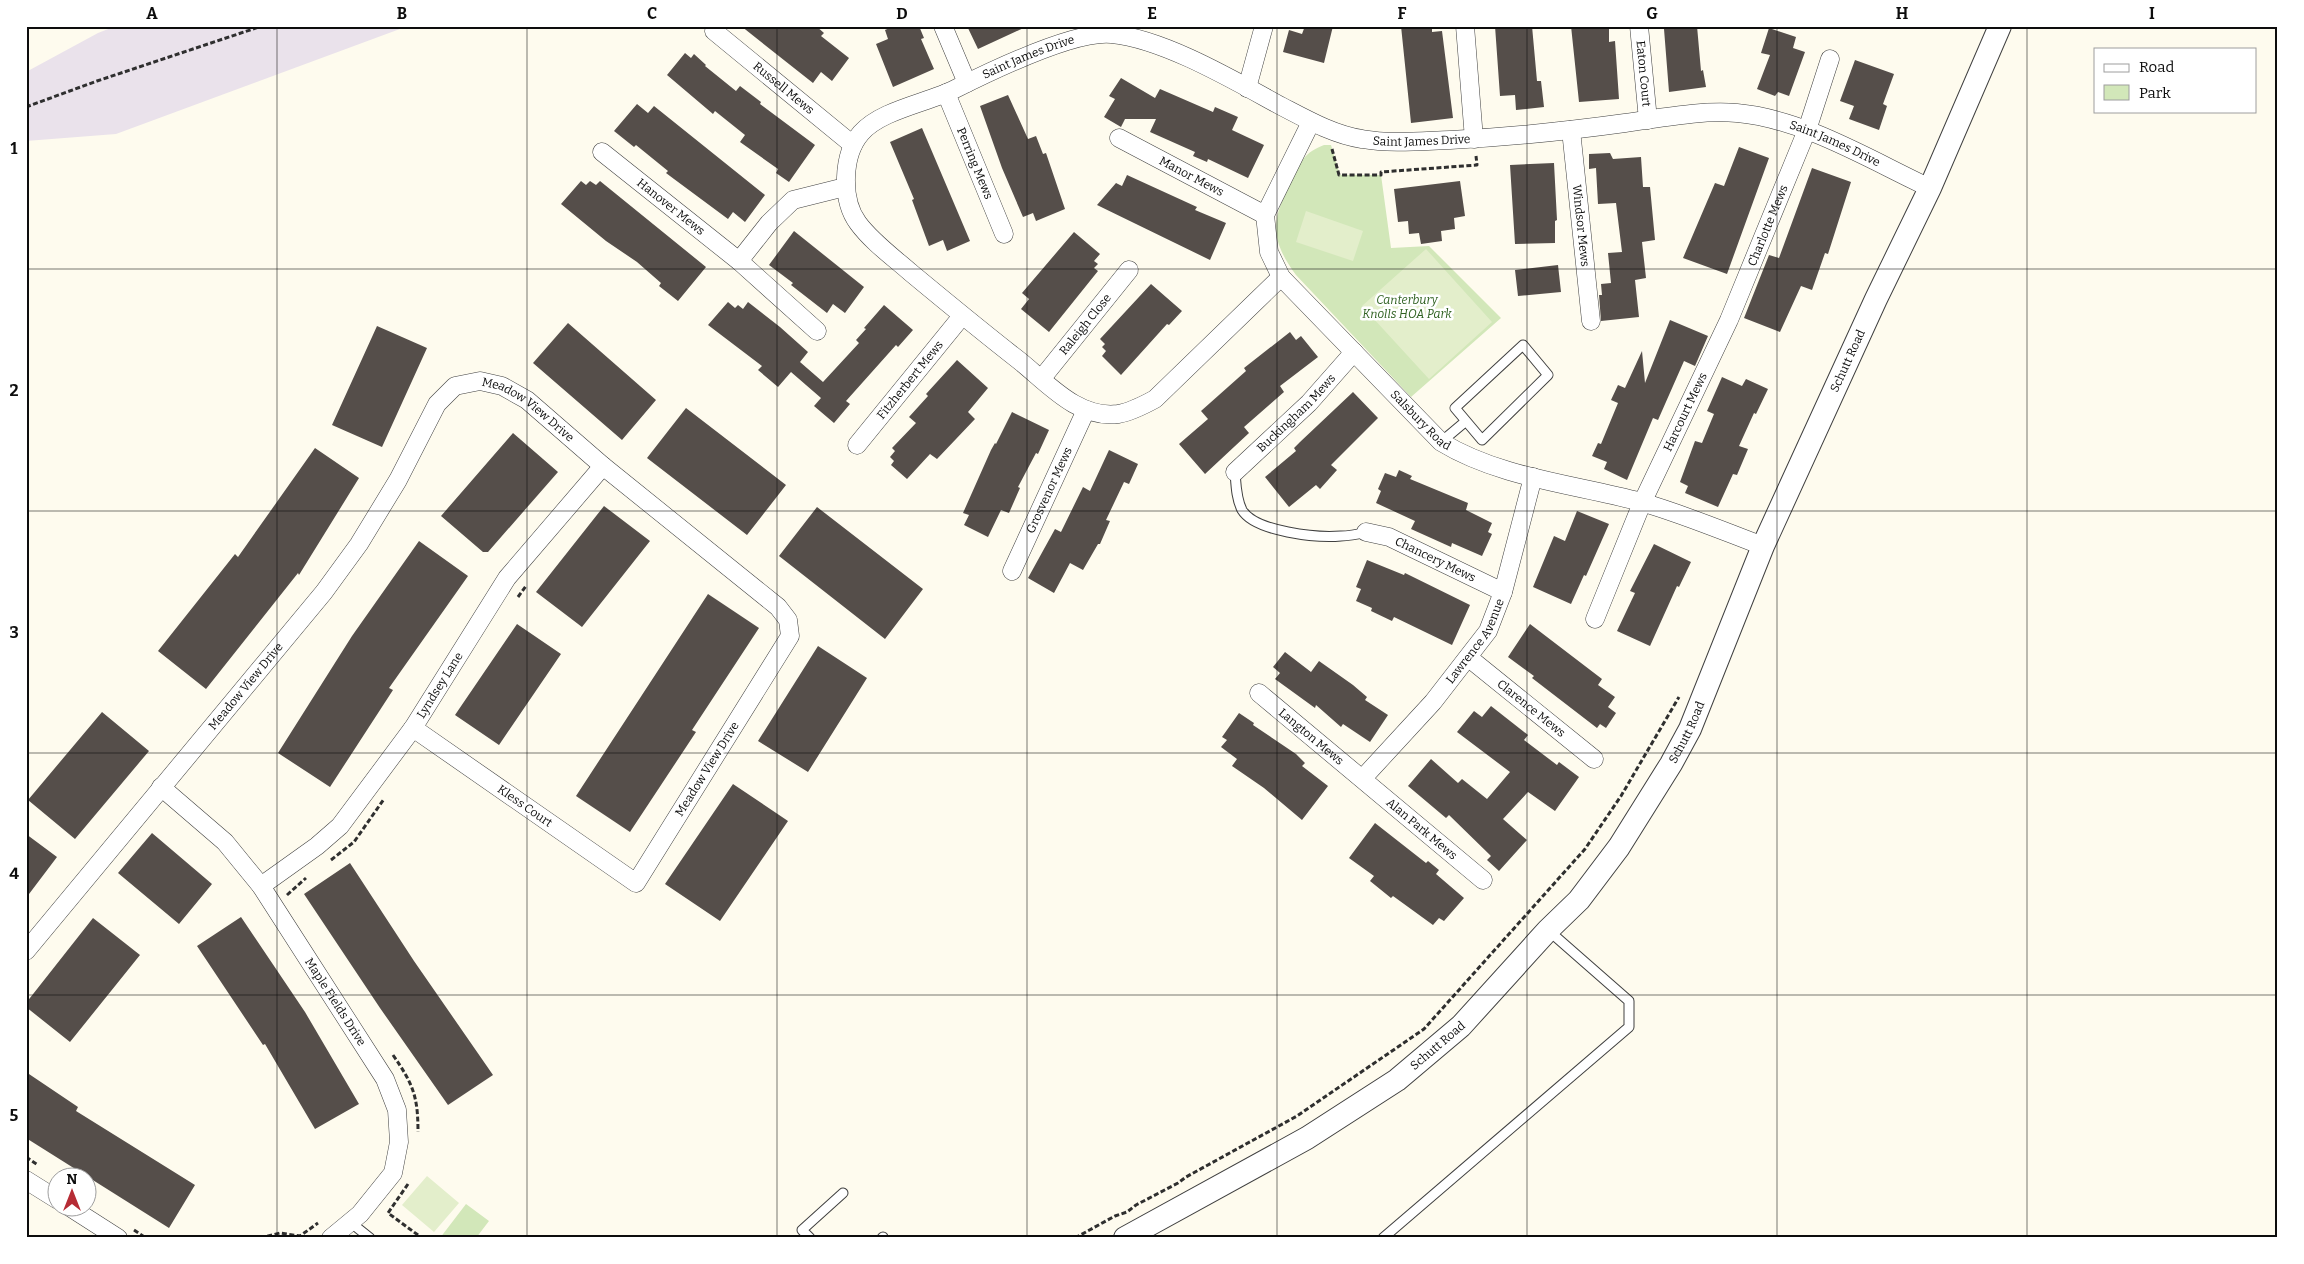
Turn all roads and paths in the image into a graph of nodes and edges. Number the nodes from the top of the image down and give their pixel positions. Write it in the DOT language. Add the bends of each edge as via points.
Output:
graph roads {
  1 [pos="262,26"];
  2 [pos="943,26"];
  3 [pos="1264,26"];
  4 [pos="1465,26"];
  5 [pos="1640,26"];
  6 [pos="2000,26"];
  7 [pos="1092,30"];
  8 [pos="714,31"];
  9 [pos="1830,59"];
  10 [pos="967,83"];
  11 [pos="1247,88"];
  12 [pos="946,94"];
  13 [pos="26,107"];
  14 [pos="1648,120"];
  15 [pos="1311,122"];
  16 [pos="1571,130"];
  17 [pos="1807,130"];
  18 [pos="1119,138"];
  19 [pos="1475,144"];
  20 [pos="853,145"];
  21 [pos="1331,145"];
  22 [pos="602,152"];
  23 [pos="845,187"];
  24 [pos="1930,188"];
  25 [pos="1265,215"];
  26 [pos="1004,234"];
  27 [pos="739,261"];
  28 [pos="1129,270"];
  29 [pos="1281,277"];
  30 [pos="962,316"];
  31 [pos="1729,320"];
  32 [pos="1592,321"];
  33 [pos="817,331"];
  34 [pos="1354,352"];
  35 [pos="1042,378"];
  36 [pos="1086,410"];
  37 [pos="1466,422"];
  38 [pos="1441,442"];
  39 [pos="857,445"];
  40 [pos="603,466"];
  41 [pos="1235,472"];
  42 [pos="1533,477"];
  43 [pos="1642,503"];
  44 [pos="1367,532"];
  45 [pos="1763,546"];
  46 [pos="1012,571"];
  47 [pos="527,584"];
  48 [pos="1503,592"];
  49 [pos="516,600"];
  50 [pos="1595,619"];
  51 [pos="1469,658"];
  52 [pos="1682,690"];
  53 [pos="1259,693"];
  54 [pos="413,728"];
  55 [pos="1594,758"];
  56 [pos="1363,778"];
  57 [pos="161,787"];
  58 [pos="386,796"];
  59 [pos="326,863"];
  60 [pos="312,873"];
  61 [pos="1483,880"];
  62 [pos="636,883"];
  63 [pos="261,886"];
  64 [pos="292,903"];
  65 [pos="1548,930"];
  66 [pos="26,951"];
  67 [pos="388,1048"];
  68 [pos="418,1139"];
  69 [pos="26,1180"];
  70 [pos="409,1180"];
  71 [pos="843,1193"];
  72 [pos="48,1194"];
  73 [pos="84,1216"];
  74 [pos="350,1222"];
  75 [pos="318,1223"];
  76 [pos="118,1238"];
  77 [pos="260,1238"];
  78 [pos="331,1238"];
  79 [pos="370,1238"];
  80 [pos="422,1238"];
  81 [pos="810,1238"];
  82 [pos="1075,1238"];
  83 [pos="1125,1238"];
  84 [pos="1383,1238"];
  1 -- 13 [label="path"];
  2 -- 10 [label="street"];
  3 -- 11 [label="street"];
  4 -- 19 [label="street"];
  5 -- 14 [label="street, Eaton Court"];
  6 -- 24 [label="street, Schutt Road"];
  7 -- 10 [label="street, Saint James Drive"];
  7 -- 11 [label="street, Saint James Drive" via="1169,50"];
  8 -- 20 [label="street, Russell Mews"];
  9 -- 17 [label="street, Charlotte Mews"];
  10 -- 12 [label="street, Saint James Drive"];
  11 -- 15 [label="street, Saint James Drive"];
  12 -- 20 [label="street, Saint James Drive" via="882,118 862,131"];
  12 -- 26 [label="street, Perring Mews"];
  14 -- 16 [label="street, Saint James Drive"];
  14 -- 17 [label="street, Saint James Drive" via="1708,112 1738,113"];
  15 -- 19 [label="street, Saint James Drive" via="1359,139"];
  15 -- 25 [label="street"];
  16 -- 19 [label="street, Saint James Drive"];
  16 -- 32 [label="street, Windsor Mews"];
  17 -- 24 [label="street, Saint James Drive"];
  17 -- 31 [label="street, Charlotte Mews"];
  18 -- 25 [label="street, Manor Mews"];
  19 -- 21 [label="path" via="1476,165 1381,172 1381,175 1339,175"];
  20 -- 23 [label="street, Saint James Drive"];
  22 -- 27 [label="street, Hanover Mews"];
  23 -- 27 [label="street" via="794,200 769,223"];
  23 -- 30 [label="street, Saint James Drive" via="855,220 875,242"];
  24 -- 45 [label="street, Schutt Road"];
  25 -- 29 [label="street, Salsbury Road" via="1269,252"];
  27 -- 33 [label="street, Hanover Mews"];
  28 -- 35 [label="street, Raleigh Close"];
  29 -- 34 [label="street, Salsbury Road"];
  29 -- 36 [label="street, Saint James Drive" via="1155,399 1116,414"];
  30 -- 35 [label="street, Saint James Drive"];
  30 -- 39 [label="street, Fitzherbert Mews"];
  31 -- 43 [label="street, Harcourt Mews"];
  34 -- 38 [label="street, Salsbury Road"];
  34 -- 41 [label="street, Buckingham Mews" via="1309,404"];
  35 -- 36 [label="street, Saint James Drive" via="1070,404"];
  36 -- 46 [label="street, Grosvenor Mews"];
  37 -- 37 [label="lane" via="1455,408 1523,345 1548,376 1482,440"];
  37 -- 38 [label="lane"];
  38 -- 42 [label="street, Salsbury Road" via="1463,456"];
  40 -- 54 [label="street, Lyndsey Lane" via="507,578"];
  40 -- 57 [label="street, Meadow View Drive" via="527,400 502,386 480,381 455,386 437,404 398,480 359,544 324,592"];
  40 -- 62 [label="street, Meadow View Drive" via="778,607 788,620 790,636"];
  41 -- 44 [label="lane" via="1236,490 1243,511 1256,522 1311,535 1341,536"];
  42 -- 43 [label="street, Salsbury Road"];
  42 -- 48 [label="street, Lawrence Avenue"];
  43 -- 45 [label="street, Salsbury Road"];
  43 -- 50 [label="street, Harcourt Mews"];
  44 -- 48 [label="street, Chancery Mews" via="1389,537"];
  45 -- 65 [label="street, Schutt Road" via="1690,729 1671,764 1619,847 1579,900"];
  47 -- 49 [label="path"];
  48 -- 51 [label="street, Lawrence Avenue" via="1488,631"];
  51 -- 55 [label="street, Clarence Mews"];
  51 -- 56 [label="street, Lawrence Avenue"];
  52 -- 82 [label="path" via="1621,796 1585,849 1424,1028 1297,1116"];
  53 -- 56 [label="street, Langton Mews"];
  54 -- 62 [label="street, Kless Court"];
  54 -- 63 [label="street, Lyndsey Lane" via="340,826"];
  56 -- 61 [label="street, Alan Park Mews"];
  57 -- 63 [label="street, Maple Fields Drive" via="225,842"];
  57 -- 66 [label="street, Meadow View Drive"];
  58 -- 59 [label="path" via="354,842"];
  60 -- 64 [label="path" via="286,895"];
  63 -- 74 [label="street, Maple Fields Drive" via="385,1079 397,1110 399,1142 392,1173"];
  65 -- 83 [label="street, Schutt Road" via="1461,1026 1397,1080 1307,1138"];
  65 -- 84 [label="lane" via="1630,1001 1630,1027"];
  67 -- 68 [label="path" via="409,1078 416,1099"];
  69 -- 72 [label="street"];
  70 -- 80 [label="path" via="388,1212"];
  71 -- 81 [label="lane" via="802,1230"];
  73 -- 76 [label="street"];
  74 -- 78 [label="street, Maple Fields Drive"];
  74 -- 79 [label="lane"];
  75 -- 77 [label="path" via="300,1236 280,1233"];
}
